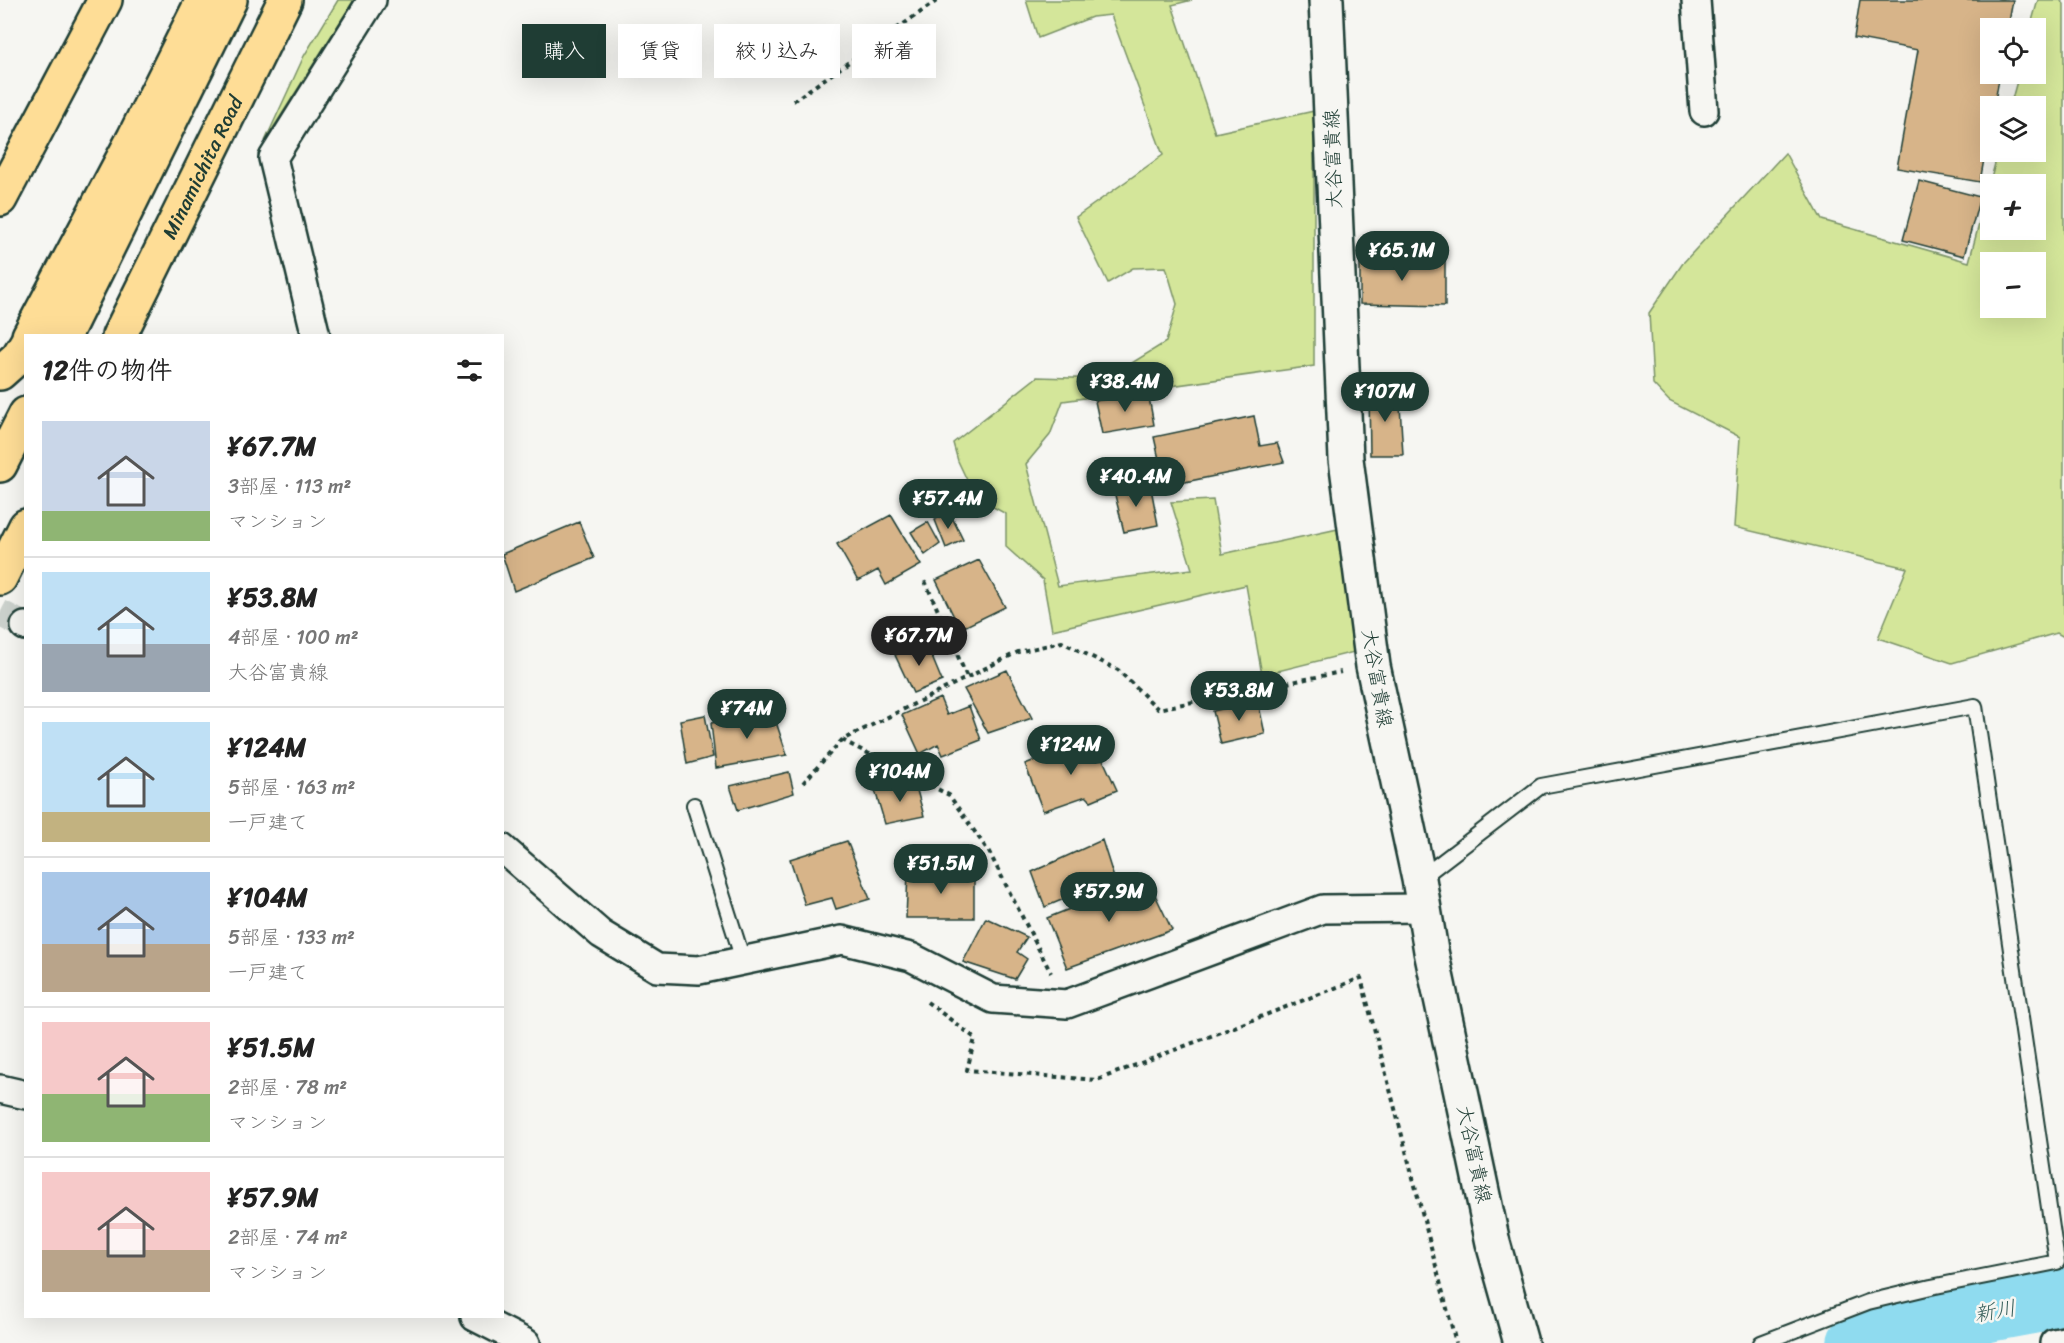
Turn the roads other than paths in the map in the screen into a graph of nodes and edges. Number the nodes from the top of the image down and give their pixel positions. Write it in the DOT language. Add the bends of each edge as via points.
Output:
graph roads {
  1 [pos="105,0"];
  2 [pos="203,0"];
  3 [pos="230,0"];
  4 [pos="285,0"];
  5 [pos="372,0"];
  6 [pos="1326,0"];
  7 [pos="1696,0"];
  8 [pos="1704,111"];
  9 [pos="0,199"];
  10 [pos="31,334"];
  11 [pos="65,334"];
  12 [pos="120,334"];
  13 [pos="316,334"];
  14 [pos="24,347"];
  15 [pos="0,373"];
  16 [pos="24,418"];
  17 [pos="0,465"];
  18 [pos="24,530"];
  19 [pos="0,578"];
  20 [pos="694,804"];
  21 [pos="504,850"];
  22 [pos="1422,894"];
  23 [pos="743,960"];
  24 [pos="0,1089"];
  25 [pos="24,1095"];
  26 [pos="2060,1262"];
  27 [pos="477,1318"];
  28 [pos="2064,1341"];
  29 [pos="526,1343"];
  30 [pos="1521,1343"];
  31 [pos="1761,1343"];
  32 [pos="2054,1343"];
  1 -- 9 [label="highway"];
  2 -- 10 [label="highway"];
  3 -- 11 [label="highway"];
  4 -- 12 [label="highway, Minamichita Road"];
  5 -- 13 [label="street" via="273,158"];
  6 -- 22 [label="main road, 大谷富貴線" via="1346,459 1373,666"];
  7 -- 8 [label="street"];
  14 -- 15 [label="highway"];
  16 -- 17 [label="highway"];
  18 -- 19 [label="highway"];
  20 -- 23 [label="lane"];
  21 -- 23 [label="street" via="601,934 657,968 699,970"];
  22 -- 23 [label="street" via="1323,909 1068,1004 993,999 911,957 842,940"];
  22 -- 26 [label="lane" via="1541,786 1975,706"];
  22 -- 30 [label="main road, 大谷富貴線" via="1493,1243"];
  24 -- 25 [label="street"];
  26 -- 31 [label="lane" via="1868,1302"];
  27 -- 29 [label="street"];
  28 -- 32 [label="street"];
}
